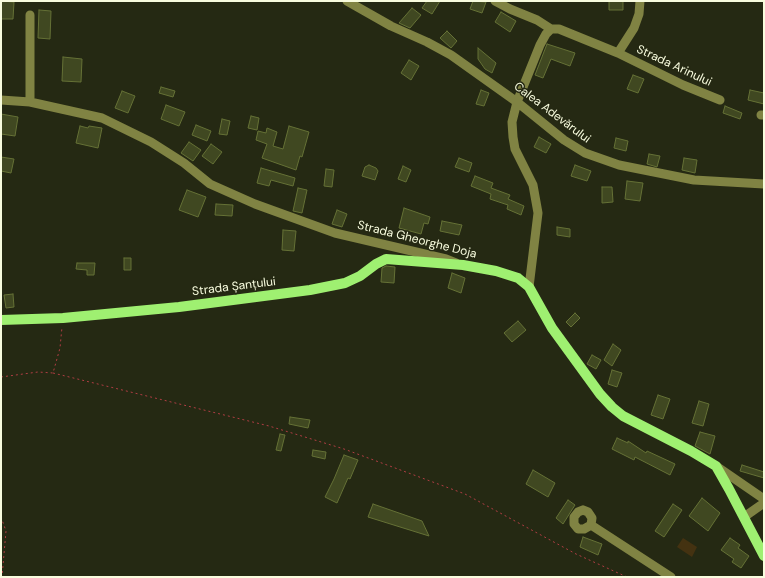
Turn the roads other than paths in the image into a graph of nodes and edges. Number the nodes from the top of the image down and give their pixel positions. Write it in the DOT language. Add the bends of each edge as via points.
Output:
graph roads {
  1 [pos="348,1"];
  2 [pos="495,1"];
  3 [pos="640,1"];
  4 [pos="30,15"];
  5 [pos="552,29"];
  6 [pos="618,53"];
  7 [pos="1,100"];
  8 [pos="720,100"];
  9 [pos="30,102"];
  10 [pos="517,102"];
  11 [pos="764,184"];
  12 [pos="463,265"];
  13 [pos="529,287"];
  14 [pos="1,320"];
  15 [pos="716,466"];
  16 [pos="764,499"];
  17 [pos="764,503"];
  18 [pos="744,517"];
  19 [pos="591,525"];
  20 [pos="764,556"];
  21 [pos="671,577"];
  1 -- 10 [label="street, Calea Adevărului" via="391,26 451,55"];
  2 -- 5 [label="street, Strada Arinului"];
  3 -- 6 [label="street, Strada Arinului" via="634,28"];
  4 -- 9 [label="street"];
  5 -- 6 [label="street, Strada Arinului" via="559,29"];
  5 -- 10 [label="street" via="540,45"];
  6 -- 8 [label="street, Strada Arinului"];
  7 -- 9 [label="street, Strada Gheorghe Doja"];
  9 -- 12 [label="street, Strada Gheorghe Doja" via="102,118 151,142 184,163 210,184 255,204 335,233"];
  10 -- 11 [label="street, Calea Adevărului" via="564,140 585,153 619,166 694,180"];
  10 -- 13 [label="street" via="512,122 515,150 533,184 538,213"];
  12 -- 13 [label="main road, Strada Gheorghe Doja" via="518,278"];
  12 -- 14 [label="main road, Strada Șanțului" via="386,260 345,283 310,290 179,307 63,318"];
  13 -- 15 [label="main road, Strada Gheorghe Doja" via="552,328 612,407 623,416"];
  15 -- 16 [label="street, Strada Gheorghe Doja"];
  15 -- 18 [label="main road"];
  17 -- 18 [label="street"];
  18 -- 20 [label="main road"];
  19 -- 21 [label="street"];
}
